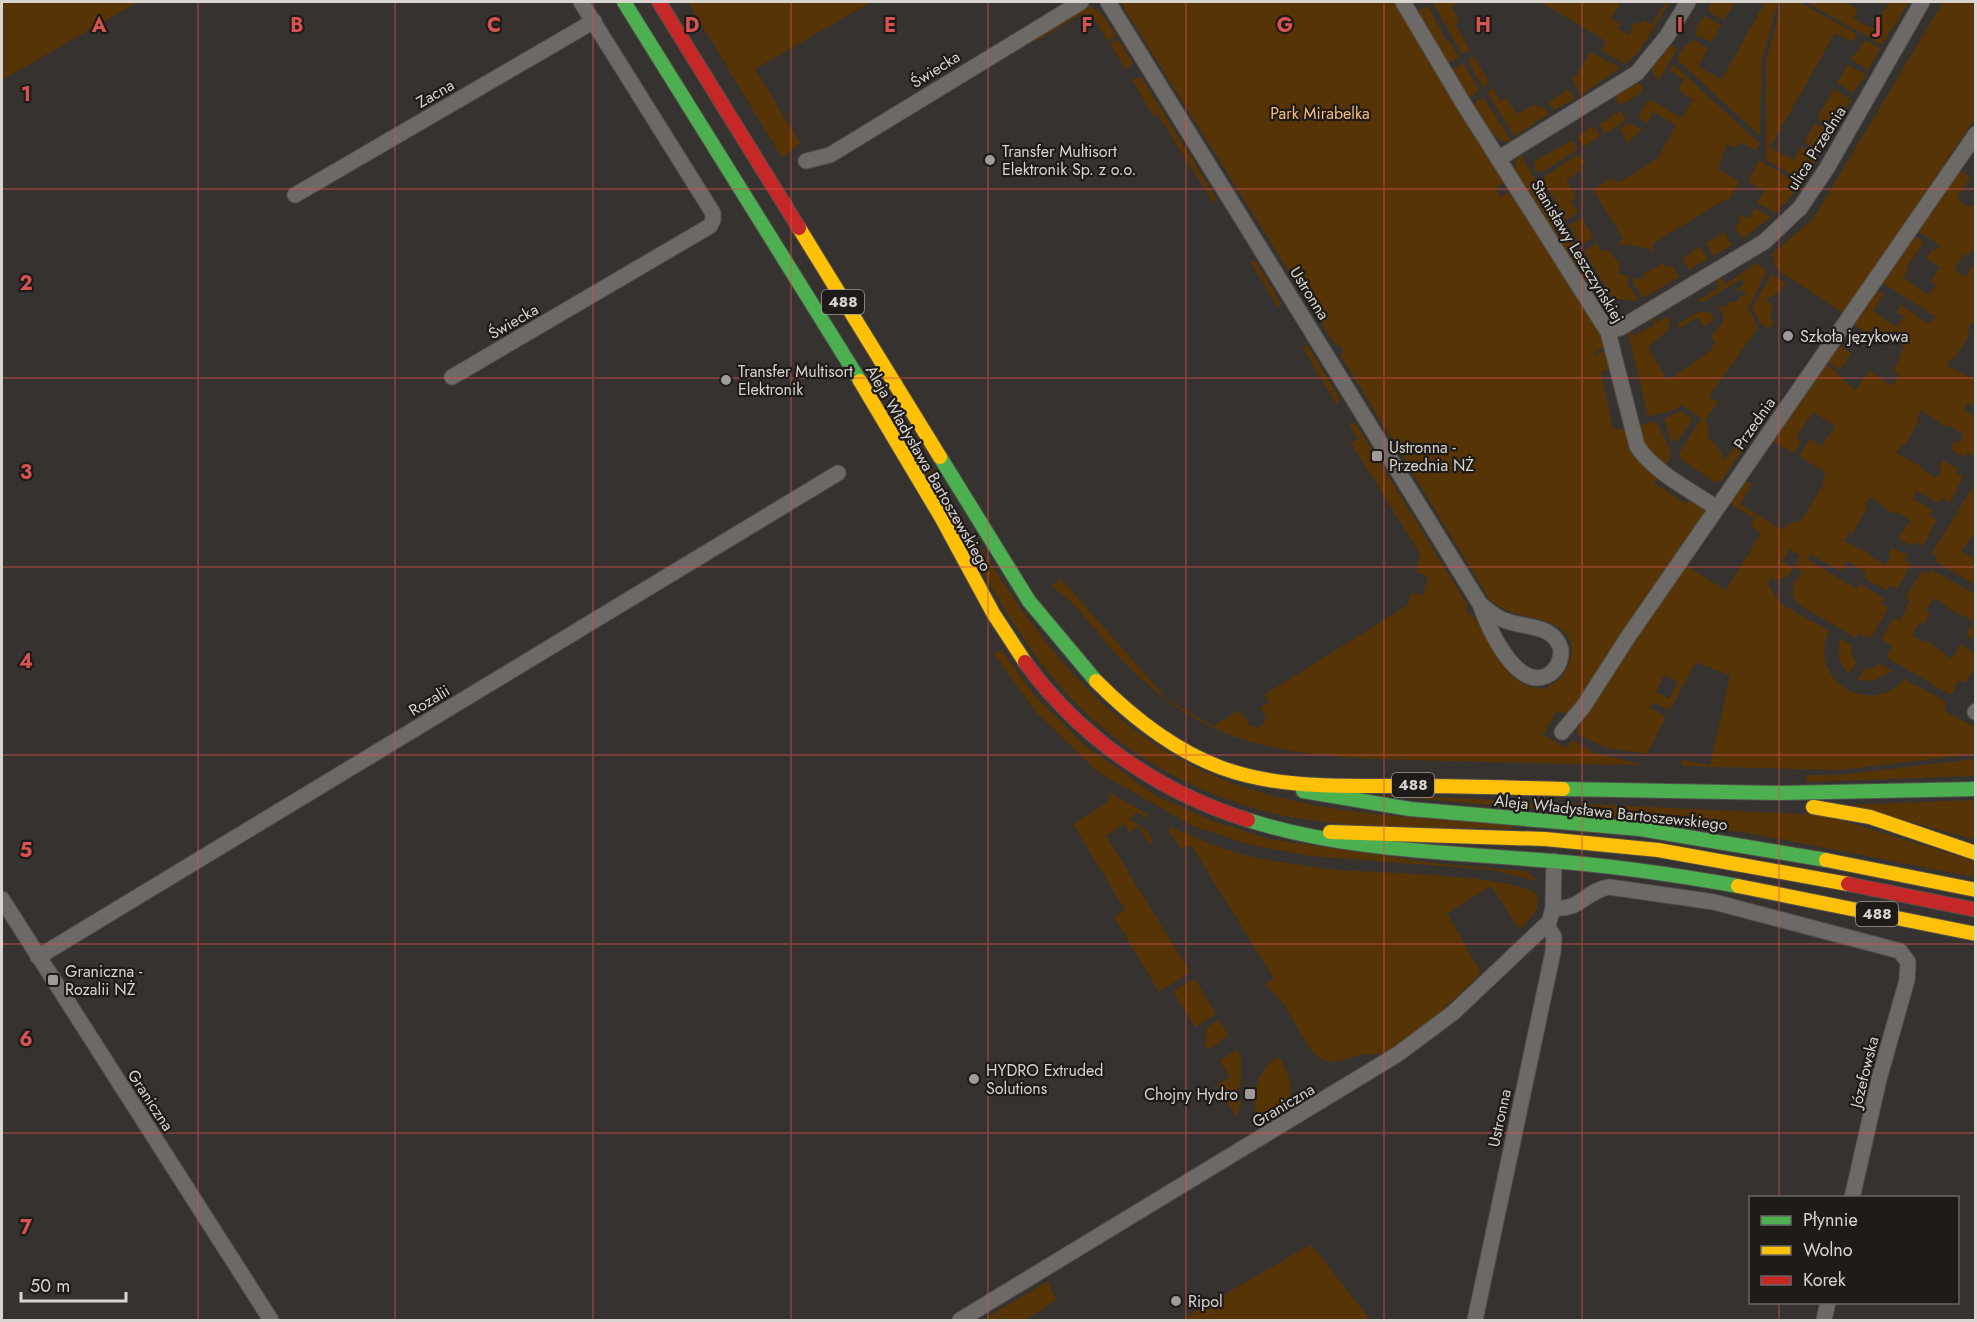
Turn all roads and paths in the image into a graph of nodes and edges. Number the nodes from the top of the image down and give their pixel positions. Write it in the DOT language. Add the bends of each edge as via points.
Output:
graph roads {
  1 [pos="581,2"];
  2 [pos="624,2"];
  3 [pos="659,2"];
  4 [pos="1081,2"];
  5 [pos="1108,2"];
  6 [pos="1403,2"];
  7 [pos="1688,2"];
  8 [pos="1922,2"];
  9 [pos="594,21"];
  10 [pos="1976,135"];
  11 [pos="1498,159"];
  12 [pos="806,161"];
  13 [pos="295,195"];
  14 [pos="1608,332"];
  15 [pos="452,377"];
  16 [pos="838,473"];
  17 [pos="1716,508"];
  18 [pos="1480,604"];
  19 [pos="1562,732"];
  20 [pos="1243,773"];
  21 [pos="1976,789"];
  22 [pos="1716,793"];
  23 [pos="1309,834"];
  24 [pos="1976,853"];
  25 [pos="1554,861"];
  26 [pos="1976,890"];
  27 [pos="2,899"];
  28 [pos="1553,908"];
  29 [pos="1976,910"];
  30 [pos="1547,925"];
  31 [pos="1976,934"];
  32 [pos="38,957"];
  33 [pos="1852,1196"];
  34 [pos="1828,1304"];
  35 [pos="271,1320"];
  36 [pos="960,1320"];
  37 [pos="1475,1320"];
  38 [pos="1824,1320"];
  1 -- 9 [label="street"];
  2 -- 23 [label="main road, Aleja Władysława Bartoszewskiego / 488" via="889,428 1000,626 1045,688 1100,742 1174,791 1228,814"];
  3 -- 20 [label="main road, Aleja Władysława Bartoszewskiego / 488" via="999,553 1054,634 1095,682 1145,723 1188,751"];
  4 -- 12 [label="street, Świecka" via="830,155"];
  5 -- 18 [label="street, Ustronna"];
  6 -- 11 [label="street, Stanisławy Leszczyńskiej"];
  7 -- 11 [label="street" via="1637,73"];
  8 -- 14 [label="street, ulica Przednia" via="1800,208 1764,242"];
  9 -- 13 [label="street, Zacna"];
  9 -- 15 [label="street, Świecka" via="713,213 713,220 710,226"];
  10 -- 17 [label="street, Przednia"];
  11 -- 14 [label="street, Stanisławy Leszczyńskiej"];
  14 -- 17 [label="street, Stanisławy Leszczyńskiej" via="1637,446 1659,468"];
  16 -- 32 [label="street, Rozalii"];
  17 -- 19 [label="street, Przednia" via="1583,707"];
  18 -- 18 [label="street, Ustronna" via="1520,674 1540,678 1557,668 1561,650 1554,635 1503,620"];
  20 -- 22 [label="main road, Aleja Władysława Bartoszewskiego / 488" via="1310,782"];
  20 -- 26 [label="main road, Aleja Władysława Bartoszewskiego" via="1351,801 1677,833"];
  21 -- 22 [label="main road, 488" via="1819,795"];
  22 -- 24 [label="main road" via="1855,812"];
  23 -- 25 [label="main road, Aleja Władysława Bartoszewskiego / 488" via="1449,854"];
  23 -- 29 [label="main road, Aleja Władysława Bartoszewskiego" via="1345,831 1509,837 1658,849"];
  25 -- 28 [label="street, Graniczna"];
  25 -- 31 [label="main road, Aleja Władysława Bartoszewskiego / 488" via="1738,886"];
  27 -- 32 [label="street, Graniczna"];
  28 -- 30 [label="street, Graniczna"];
  28 -- 33 [label="street, Józefowska" via="1570,908 1593,892 1609,887 1668,895 1735,907 1893,947 1906,957 1907,980"];
  30 -- 36 [label="street, Graniczna" via="1453,1013 1398,1054"];
  30 -- 37 [label="street, Ustronna" via="1554,937 1553,952"];
  32 -- 35 [label="street, Graniczna"];
  34 -- 38 [label="street"];
}
